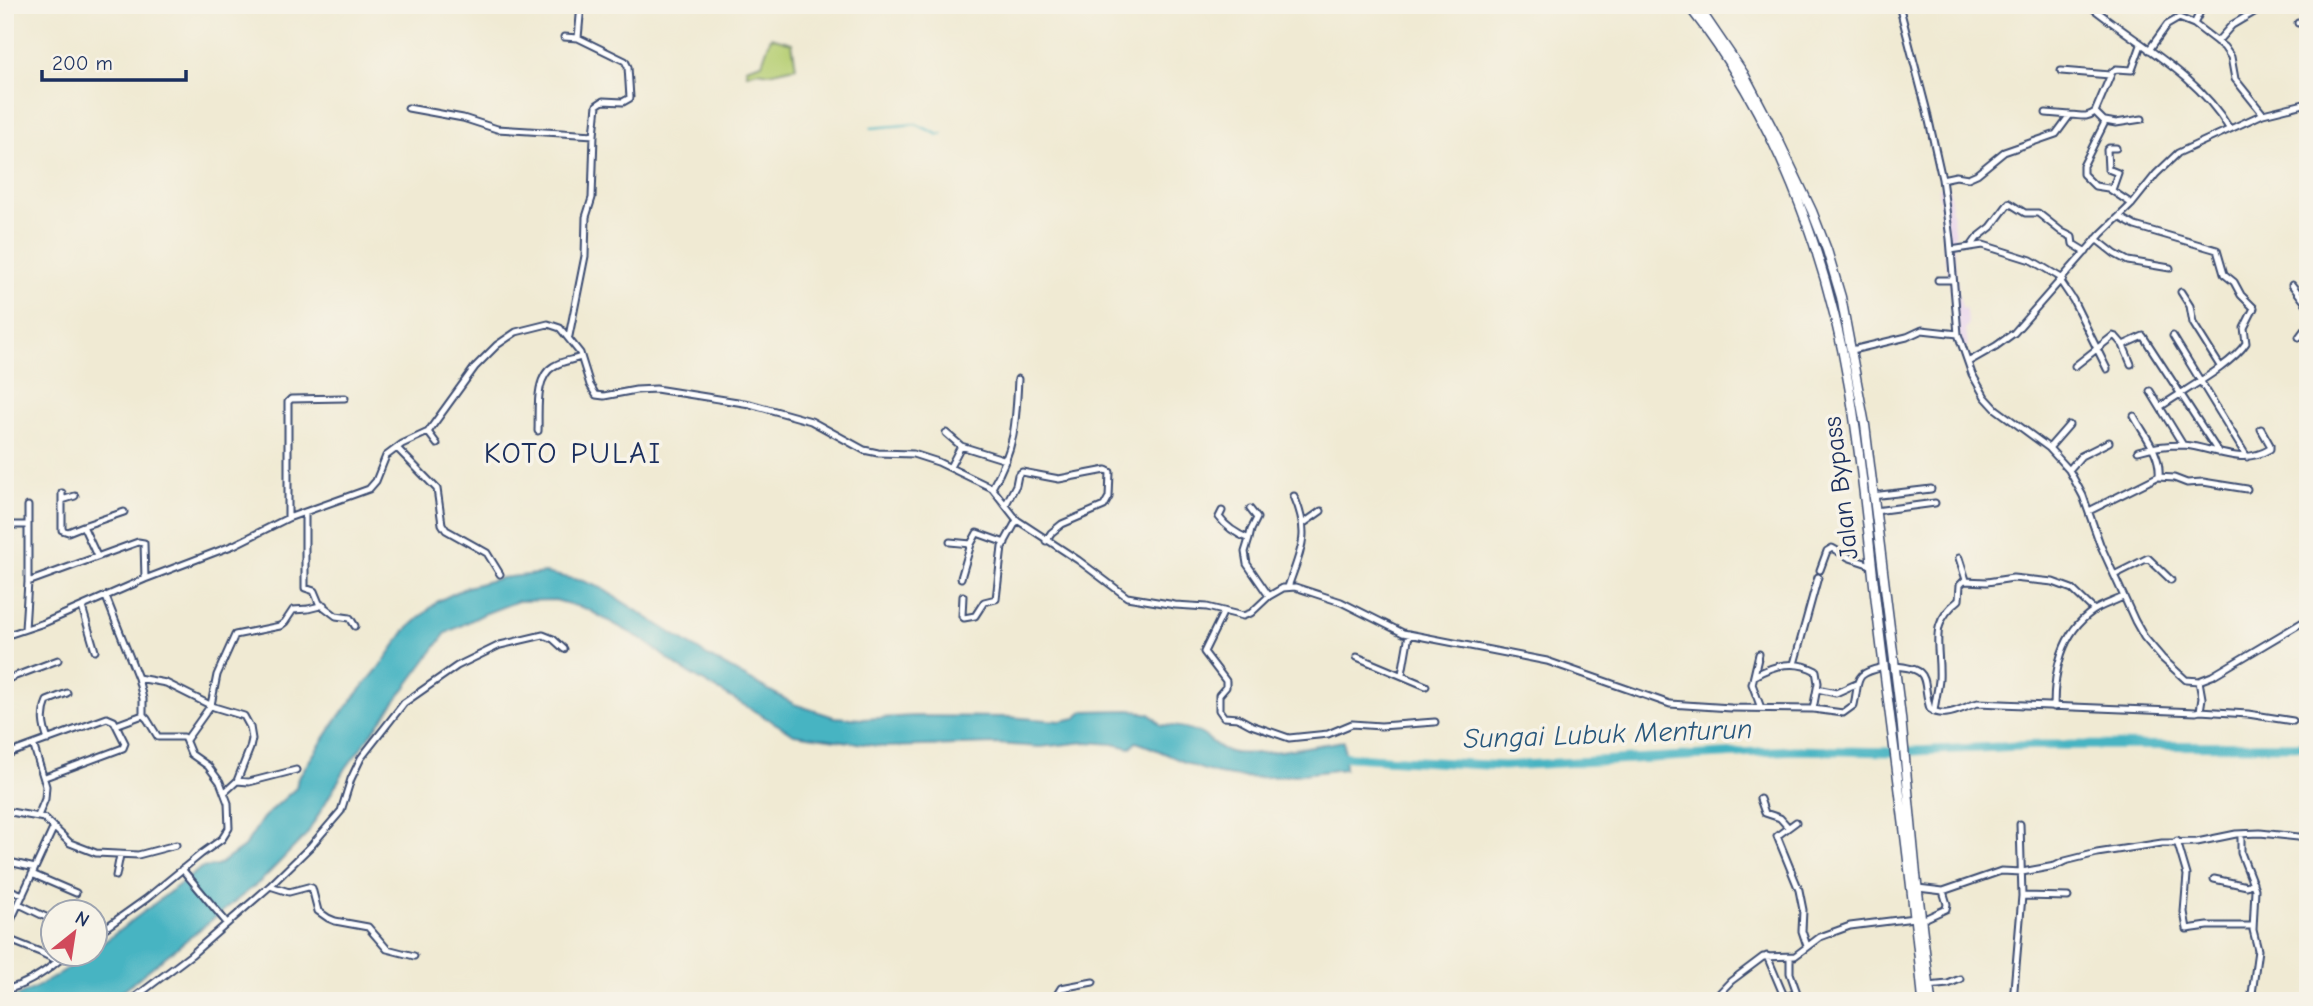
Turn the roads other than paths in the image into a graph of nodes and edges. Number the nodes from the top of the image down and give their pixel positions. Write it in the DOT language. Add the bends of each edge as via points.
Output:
graph roads {
  1 [pos="581,5"];
  2 [pos="1688,5"];
  3 [pos="1697,5"];
  4 [pos="1899,5"];
  5 [pos="2089,5"];
  6 [pos="2200,5"];
  7 [pos="2266,5"];
  8 [pos="2298,23"];
  9 [pos="2308,23"];
  10 [pos="2194,24"];
  11 [pos="564,37"];
  12 [pos="578,38"];
  13 [pos="2217,42"];
  14 [pos="2141,45"];
  15 [pos="2149,50"];
  16 [pos="2061,71"];
  17 [pos="2110,75"];
  18 [pos="2308,103"];
  19 [pos="408,108"];
  20 [pos="2095,112"];
  21 [pos="2046,113"];
  22 [pos="2263,114"];
  23 [pos="2070,115"];
  24 [pos="2142,119"];
  25 [pos="2105,121"];
  26 [pos="2229,128"];
  27 [pos="594,135"];
  28 [pos="2116,148"];
  29 [pos="1942,179"];
  30 [pos="2112,190"];
  31 [pos="2132,204"];
  32 [pos="2119,217"];
  33 [pos="2096,239"];
  34 [pos="1972,246"];
  35 [pos="1951,250"];
  36 [pos="2086,252"];
  37 [pos="2170,268"];
  38 [pos="1938,280"];
  39 [pos="1953,280"];
  40 [pos="2062,281"];
  41 [pos="2292,285"];
  42 [pos="2181,292"];
  43 [pos="2308,306"];
  44 [pos="2308,325"];
  45 [pos="1958,334"];
  46 [pos="2173,336"];
  47 [pos="569,337"];
  48 [pos="2298,337"];
  49 [pos="2123,345"];
  50 [pos="2097,348"];
  51 [pos="1852,350"];
  52 [pos="581,357"];
  53 [pos="1968,362"];
  54 [pos="2131,364"];
  55 [pos="2075,366"];
  56 [pos="2220,366"];
  57 [pos="2107,369"];
  58 [pos="1018,379"];
  59 [pos="2199,380"];
  60 [pos="2150,391"];
  61 [pos="2180,393"];
  62 [pos="345,398"];
  63 [pos="2160,407"];
  64 [pos="2134,416"];
  65 [pos="1860,425"];
  66 [pos="2068,425"];
  67 [pos="2261,429"];
  68 [pos="538,431"];
  69 [pos="428,432"];
  70 [pos="946,433"];
  71 [pos="2109,442"];
  72 [pos="437,444"];
  73 [pos="2183,445"];
  74 [pos="961,446"];
  75 [pos="2153,447"];
  76 [pos="397,448"];
  77 [pos="2049,448"];
  78 [pos="2138,452"];
  79 [pos="2218,453"];
  80 [pos="2247,457"];
  81 [pos="1006,460"];
  82 [pos="950,467"];
  83 [pos="2069,470"];
  84 [pos="2158,477"];
  85 [pos="992,488"];
  86 [pos="1931,489"];
  87 [pos="2247,489"];
  88 [pos="75,496"];
  89 [pos="1294,496"];
  90 [pos="1872,496"];
  91 [pos="1935,503"];
  92 [pos="1006,504"];
  93 [pos="28,506"];
  94 [pos="1250,509"];
  95 [pos="1222,511"];
  96 [pos="1321,511"];
  97 [pos="1875,511"];
  98 [pos="2089,511"];
  99 [pos="124,512"];
  100 [pos="305,514"];
  101 [pos="288,519"];
  102 [pos="1017,520"];
  103 [pos="1304,523"];
  104 [pos="5,525"];
  105 [pos="28,525"];
  106 [pos="83,526"];
  107 [pos="1249,539"];
  108 [pos="1046,541"];
  109 [pos="950,542"];
  110 [pos="1005,543"];
  111 [pos="971,544"];
  112 [pos="97,556"];
  113 [pos="1959,558"];
  114 [pos="1871,565"];
  115 [pos="1820,570"];
  116 [pos="500,575"];
  117 [pos="2114,575"];
  118 [pos="1818,577"];
  119 [pos="961,578"];
  120 [pos="145,579"];
  121 [pos="1966,580"];
  122 [pos="2171,580"];
  123 [pos="28,582"];
  124 [pos="1288,587"];
  125 [pos="963,596"];
  126 [pos="1269,596"];
  127 [pos="106,597"];
  128 [pos="2123,597"];
  129 [pos="324,605"];
  130 [pos="82,607"];
  131 [pos="2094,610"];
  132 [pos="1224,611"];
  133 [pos="2308,620"];
  134 [pos="355,626"];
  135 [pos="25,629"];
  136 [pos="1409,634"];
  137 [pos="5,636"];
  138 [pos="564,649"];
  139 [pos="95,651"];
  140 [pos="1759,654"];
  141 [pos="1357,657"];
  142 [pos="58,660"];
  143 [pos="1794,664"];
  144 [pos="1894,666"];
  145 [pos="1884,667"];
  146 [pos="1402,674"];
  147 [pos="1754,676"];
  148 [pos="138,678"];
  149 [pos="5,680"];
  150 [pos="2199,681"];
  151 [pos="1856,684"];
  152 [pos="1426,686"];
  153 [pos="1817,689"];
  154 [pos="67,693"];
  155 [pos="211,705"];
  156 [pos="2054,707"];
  157 [pos="1762,708"];
  158 [pos="1813,709"];
  159 [pos="2200,711"];
  160 [pos="1934,712"];
  161 [pos="143,715"];
  162 [pos="1896,717"];
  163 [pos="2293,721"];
  164 [pos="1435,722"];
  165 [pos="116,725"];
  166 [pos="48,740"];
  167 [pos="186,740"];
  168 [pos="34,747"];
  169 [pos="5,755"];
  170 [pos="296,770"];
  171 [pos="45,777"];
  172 [pos="237,781"];
  173 [pos="225,792"];
  174 [pos="1760,799"];
  175 [pos="1906,800"];
  176 [pos="5,811"];
  177 [pos="38,816"];
  178 [pos="1796,822"];
  179 [pos="2020,824"];
  180 [pos="1788,827"];
  181 [pos="53,829"];
  182 [pos="2241,834"];
  183 [pos="2308,838"];
  184 [pos="2177,842"];
  185 [pos="176,845"];
  186 [pos="120,855"];
  187 [pos="5,861"];
  188 [pos="33,871"];
  189 [pos="184,871"];
  190 [pos="2022,872"];
  191 [pos="117,876"];
  192 [pos="2214,879"];
  193 [pos="2253,882"];
  194 [pos="270,886"];
  195 [pos="5,888"];
  196 [pos="1918,888"];
  197 [pos="1943,891"];
  198 [pos="76,893"];
  199 [pos="23,895"];
  200 [pos="2022,895"];
  201 [pos="2068,897"];
  202 [pos="19,904"];
  203 [pos="38,913"];
  204 [pos="1918,919"];
  205 [pos="226,922"];
  206 [pos="108,926"];
  207 [pos="2253,926"];
  208 [pos="5,933"];
  209 [pos="5,938"];
  210 [pos="1807,946"];
  211 [pos="38,951"];
  212 [pos="414,956"];
  213 [pos="1767,956"];
  214 [pos="1790,957"];
  215 [pos="50,968"];
  216 [pos="1961,979"];
  217 [pos="1093,982"];
  218 [pos="1926,986"];
  219 [pos="5,990"];
  220 [pos="1786,999"];
  221 [pos="130,1001"];
  222 [pos="1053,1001"];
  223 [pos="1712,1001"];
  224 [pos="1923,1001"];
  225 [pos="1931,1001"];
  226 [pos="2013,1001"];
  227 [pos="2251,1001"];
  1 -- 12 [label="street"];
  2 -- 65 [label="highway, Jalan Bypass" via="1750,99 1788,174 1826,286"];
  3 -- 51 [label="highway, Jalan Bypass" via="1744,74 1809,203 1841,297"];
  4 -- 29 [label="street"];
  5 -- 14 [label="street"];
  6 -- 10 [label="street"];
  7 -- 13 [label="street" via="2232,25"];
  8 -- 9 [label="street"];
  10 -- 13 [label="street"];
  10 -- 15 [label="street" via="2179,18 2173,21"];
  11 -- 12 [label="street"];
  12 -- 27 [label="street" via="617,56 628,67 630,98 598,103"];
  13 -- 22 [label="street" via="2231,57 2235,79"];
  14 -- 15 [label="street"];
  14 -- 17 [label="street" via="2132,70 2116,69"];
  15 -- 26 [label="street" via="2182,72 2217,108"];
  16 -- 17 [label="street"];
  17 -- 20 [label="street"];
  18 -- 22 [label="street"];
  19 -- 27 [label="street" via="497,129"];
  20 -- 23 [label="street" via="2084,118"];
  20 -- 25 [label="street"];
  21 -- 23 [label="street"];
  22 -- 26 [label="street"];
  23 -- 29 [label="street" via="2056,134 2004,152 1977,174"];
  24 -- 25 [label="street"];
  25 -- 30 [label="street" via="2082,170 2095,186"];
  26 -- 31 [label="street" via="2178,153"];
  27 -- 47 [label="street" via="585,256"];
  28 -- 30 [label="street" via="2107,150 2108,169 2118,173"];
  29 -- 35 [label="street"];
  30 -- 31 [label="street"];
  31 -- 32 [label="street"];
  32 -- 33 [label="street"];
  32 -- 56 [label="street" via="2219,252 2224,274 2254,308 2244,327 2245,345"];
  33 -- 36 [label="street"];
  33 -- 37 [label="street" via="2128,261"];
  34 -- 35 [label="street"];
  34 -- 36 [label="street" via="2010,203 2025,213 2041,215"];
  34 -- 40 [label="street" via="1983,245 2031,260"];
  35 -- 39 [label="street"];
  36 -- 40 [label="street"];
  38 -- 39 [label="street"];
  39 -- 45 [label="street"];
  40 -- 50 [label="street"];
  40 -- 53 [label="street" via="2014,332"];
  41 -- 43 [label="street"];
  42 -- 56 [label="street" via="2193,323"];
  44 -- 48 [label="street"];
  45 -- 51 [label="street" via="1922,330"];
  45 -- 53 [label="street"];
  46 -- 59 [label="street"];
  47 -- 52 [label="street"];
  47 -- 69 [label="street" via="548,324 516,332 496,345 475,366"];
  49 -- 50 [label="street" via="2114,336"];
  49 -- 54 [label="street"];
  49 -- 61 [label="street" via="2143,336"];
  50 -- 55 [label="street"];
  50 -- 57 [label="street"];
  51 -- 65 [label="highway, Jalan Bypass"];
  52 -- 68 [label="street" via="556,364 544,376"];
  52 -- 82 [label="street" via="599,396 656,389 750,404 811,421 864,450 913,454"];
  53 -- 77 [label="street" via="1990,403"];
  56 -- 59 [label="street"];
  58 -- 81 [label="street" via="1016,425"];
  59 -- 61 [label="street"];
  59 -- 80 [label="street"];
  60 -- 63 [label="street"];
  61 -- 63 [label="street"];
  61 -- 79 [label="street"];
  62 -- 101 [label="street" via="289,402"];
  63 -- 73 [label="street"];
  64 -- 75 [label="street"];
  65 -- 90 [label="highway, Jalan Bypass"];
  65 -- 114 [label="highway, Jalan Bypass"];
  66 -- 77 [label="street"];
  67 -- 80 [label="street" via="2270,449"];
  69 -- 72 [label="street"];
  69 -- 76 [label="street"];
  70 -- 74 [label="street"];
  71 -- 83 [label="street" via="2081,456"];
  73 -- 75 [label="street"];
  73 -- 79 [label="street"];
  74 -- 81 [label="street"];
  74 -- 82 [label="street"];
  75 -- 78 [label="street"];
  75 -- 84 [label="street"];
  76 -- 100 [label="street" via="386,456 369,489"];
  76 -- 116 [label="street" via="437,489 446,530 487,553"];
  77 -- 83 [label="street"];
  79 -- 80 [label="street"];
  81 -- 85 [label="street"];
  82 -- 85 [label="street"];
  83 -- 98 [label="street"];
  84 -- 87 [label="street"];
  84 -- 98 [label="street"];
  85 -- 92 [label="street"];
  86 -- 90 [label="street"];
  88 -- 106 [label="street" via="62,496 64,531"];
  89 -- 103 [label="street"];
  90 -- 97 [label="highway, Jalan Bypass"];
  91 -- 97 [label="street"];
  92 -- 102 [label="street"];
  92 -- 108 [label="street" via="1022,472 1059,479 1110,471 1104,506 1062,524"];
  93 -- 105 [label="street"];
  94 -- 107 [label="street" via="1257,520"];
  95 -- 107 [label="street" via="1222,521"];
  96 -- 103 [label="street"];
  97 -- 144 [label="highway, Jalan Bypass"];
  98 -- 117 [label="street"];
  99 -- 106 [label="street"];
  100 -- 101 [label="street"];
  100 -- 129 [label="street" via="305,588"];
  101 -- 120 [label="street"];
  102 -- 108 [label="street"];
  102 -- 110 [label="street"];
  103 -- 124 [label="street" via="1303,542"];
  104 -- 105 [label="street"];
  105 -- 123 [label="street"];
  106 -- 112 [label="street"];
  107 -- 126 [label="street" via="1247,564"];
  108 -- 132 [label="street" via="1127,597"];
  109 -- 111 [label="street"];
  110 -- 111 [label="street" via="979,533"];
  110 -- 125 [label="street" via="996,599 984,603 975,617 964,618"];
  111 -- 119 [label="street"];
  112 -- 120 [label="street" via="142,542"];
  112 -- 123 [label="street"];
  113 -- 121 [label="street"];
  114 -- 115 [label="street" via="1832,548"];
  114 -- 145 [label="highway, Jalan Bypass"];
  117 -- 122 [label="street" via="2148,558"];
  117 -- 128 [label="street"];
  118 -- 143 [label="street"];
  120 -- 127 [label="street"];
  121 -- 131 [label="street" via="2061,584"];
  121 -- 160 [label="street" via="1960,585 1959,600 1937,628 1939,680"];
  123 -- 135 [label="street"];
  124 -- 126 [label="street"];
  124 -- 136 [label="street" via="1327,596"];
  126 -- 132 [label="street" via="1247,615"];
  127 -- 130 [label="street"];
  127 -- 148 [label="street"];
  128 -- 131 [label="street"];
  128 -- 150 [label="street" via="2144,637 2162,658 2181,677"];
  129 -- 134 [label="street" via="336,616 350,618"];
  129 -- 155 [label="street" via="293,610 280,626 235,635 217,676"];
  130 -- 135 [label="street"];
  130 -- 139 [label="street"];
  131 -- 156 [label="street" via="2072,632 2060,655"];
  132 -- 164 [label="street" via="1204,652 1226,681 1219,695 1224,717 1289,738 1328,734 1352,724"];
  133 -- 150 [label="street"];
  135 -- 137 [label="street"];
  136 -- 146 [label="street"];
  136 -- 157 [label="street" via="1547,661 1670,704"];
  138 -- 194 [label="street" via="543,635 500,645 457,666 404,703 361,758 341,811"];
  140 -- 147 [label="street"];
  141 -- 146 [label="street"];
  142 -- 149 [label="street"];
  143 -- 147 [label="street" via="1773,665"];
  143 -- 153 [label="street" via="1816,671"];
  144 -- 160 [label="street" via="1916,668 1922,674"];
  144 -- 162 [label="highway, Jalan Bypass"];
  145 -- 151 [label="street" via="1861,675"];
  145 -- 162 [label="highway, Jalan Bypass"];
  146 -- 152 [label="street"];
  147 -- 157 [label="street" via="1752,689"];
  148 -- 155 [label="street" via="166,683"];
  148 -- 161 [label="street"];
  150 -- 159 [label="street"];
  151 -- 153 [label="street" via="1840,693"];
  151 -- 158 [label="street" via="1855,701 1848,711"];
  153 -- 158 [label="street"];
  154 -- 166 [label="street" via="45,704 42,721"];
  155 -- 167 [label="street"];
  155 -- 172 [label="street" via="240,714 250,727 250,748"];
  156 -- 159 [label="street"];
  156 -- 160 [label="street" via="1978,703"];
  157 -- 158 [label="street"];
  159 -- 163 [label="street"];
  161 -- 165 [label="street"];
  161 -- 167 [label="street" via="159,737 182,736"];
  162 -- 175 [label="highway, Jalan Bypass"];
  165 -- 166 [label="street" via="107,718"];
  165 -- 171 [label="street" via="123,748"];
  166 -- 168 [label="street"];
  167 -- 173 [label="street" via="191,754 214,772"];
  168 -- 169 [label="street"];
  168 -- 171 [label="street"];
  170 -- 172 [label="street"];
  171 -- 177 [label="street" via="47,793"];
  172 -- 173 [label="street"];
  173 -- 189 [label="street" via="229,828"];
  174 -- 180 [label="street" via="1765,813"];
  175 -- 196 [label="highway, Jalan Bypass"];
  175 -- 204 [label="highway, Jalan Bypass"];
  176 -- 177 [label="street"];
  177 -- 181 [label="street"];
  178 -- 180 [label="street"];
  179 -- 190 [label="street"];
  180 -- 210 [label="street" via="1777,838 1799,890"];
  181 -- 186 [label="street" via="82,849"];
  181 -- 188 [label="street"];
  182 -- 183 [label="street"];
  182 -- 184 [label="street"];
  182 -- 193 [label="street" via="2242,857"];
  184 -- 190 [label="street" via="2110,850"];
  184 -- 207 [label="street" via="2186,869 2183,912 2187,929"];
  185 -- 186 [label="street"];
  186 -- 191 [label="street"];
  187 -- 188 [label="street"];
  188 -- 198 [label="street"];
  188 -- 199 [label="street"];
  189 -- 205 [label="street"];
  189 -- 206 [label="street"];
  190 -- 197 [label="street" via="2001,871"];
  190 -- 200 [label="street"];
  192 -- 193 [label="street" via="2247,886"];
  193 -- 207 [label="street"];
  194 -- 205 [label="street"];
  194 -- 212 [label="street" via="289,892 310,887 318,911 328,918 368,927 387,948"];
  195 -- 199 [label="street"];
  196 -- 197 [label="street"];
  196 -- 204 [label="highway, Jalan Bypass"];
  197 -- 204 [label="street" via="1946,909"];
  199 -- 202 [label="street"];
  200 -- 201 [label="street"];
  200 -- 226 [label="street"];
  202 -- 203 [label="street"];
  202 -- 208 [label="street"];
  204 -- 210 [label="street" via="1850,926"];
  204 -- 218 [label="highway, Jalan Bypass"];
  205 -- 221 [label="street" via="191,956"];
  207 -- 227 [label="street" via="2258,950"];
  209 -- 211 [label="street"];
  210 -- 214 [label="street"];
  213 -- 214 [label="street"];
  213 -- 220 [label="street"];
  213 -- 223 [label="street"];
  214 -- 220 [label="street" via="1797,993"];
  215 -- 219 [label="street"];
  216 -- 218 [label="street"];
  217 -- 222 [label="street" via="1061,988"];
  218 -- 224 [label="highway, Jalan Bypass"];
  218 -- 225 [label="highway, Jalan Bypass"];
}
